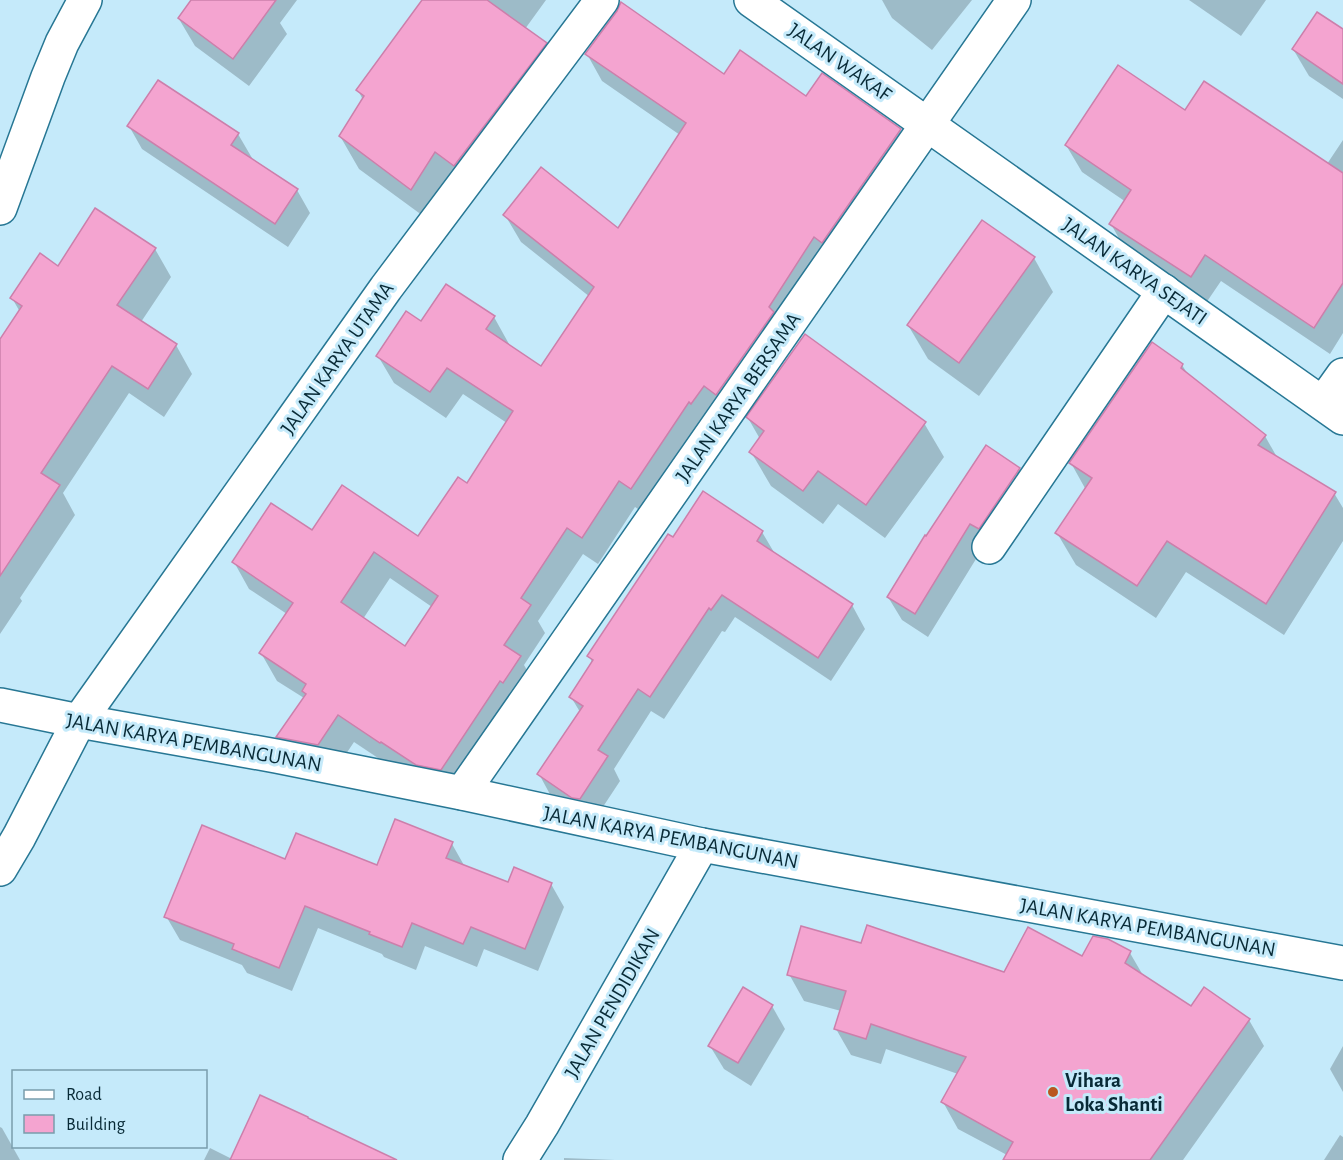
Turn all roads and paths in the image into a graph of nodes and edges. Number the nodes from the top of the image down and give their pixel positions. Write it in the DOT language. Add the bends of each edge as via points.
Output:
graph roads {
  1 [pos="86,0"];
  2 [pos="602,0"];
  3 [pos="752,0"];
  4 [pos="1014,0"];
  5 [pos="928,124"];
  6 [pos="0,208"];
  7 [pos="1164,291"];
  8 [pos="1343,375"];
  9 [pos="1333,410"];
  10 [pos="989,547"];
  11 [pos="0,705"];
  12 [pos="79,721"];
  13 [pos="462,793"];
  14 [pos="702,845"];
  15 [pos="0,869"];
  16 [pos="1343,963"];
  17 [pos="520,1160"];
  1 -- 6 [label="street" via="62,43"];
  2 -- 12 [label="street, JALAN KARYA UTAMA" via="386,288"];
  3 -- 5 [label="street, JALAN WAKAF"];
  4 -- 5 [label="street, JALAN KARYA BERSAMA"];
  5 -- 7 [label="street, JALAN KARYA SEJATI"];
  5 -- 13 [label="street, JALAN KARYA BERSAMA"];
  7 -- 9 [label="street, JALAN KARYA SEJATI"];
  7 -- 10 [label="street"];
  8 -- 9 [label="street"];
  11 -- 12 [label="street, JALAN KARYA PEMBANGUNAN"];
  12 -- 13 [label="street, JALAN KARYA PEMBANGUNAN"];
  12 -- 15 [label="street, JALAN KARYA UTAMA"];
  13 -- 14 [label="street, JALAN KARYA PEMBANGUNAN"];
  14 -- 16 [label="street, JALAN KARYA PEMBANGUNAN"];
  14 -- 17 [label="street, JALAN PENDIDIKAN"];
}
